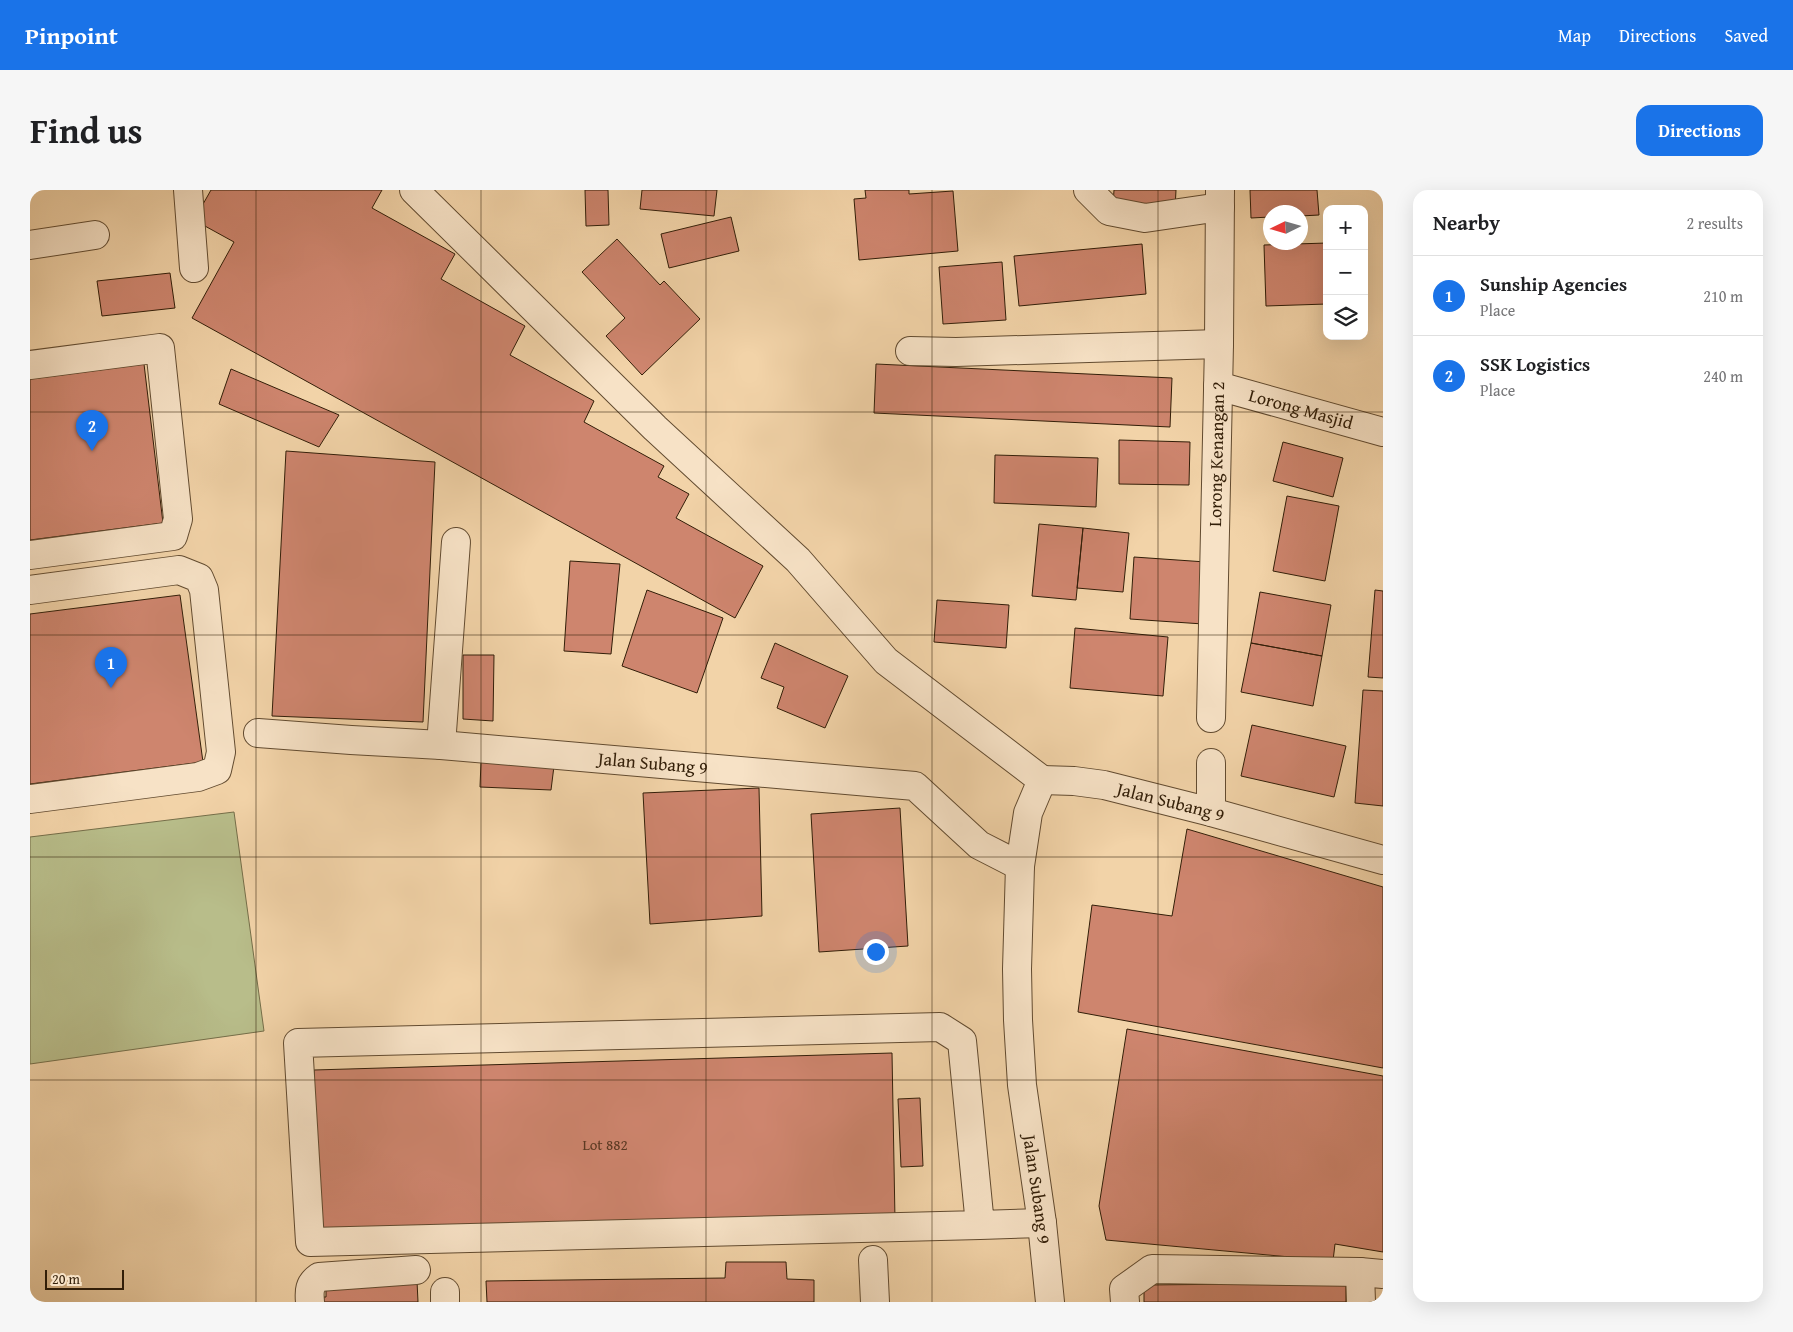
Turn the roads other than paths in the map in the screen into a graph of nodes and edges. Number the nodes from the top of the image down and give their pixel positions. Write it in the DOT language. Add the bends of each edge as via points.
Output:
graph roads {
  1 [pos="188,190"];
  2 [pos="414,190"];
  3 [pos="1088,190"];
  4 [pos="1220,199"];
  5 [pos="95,235"];
  6 [pos="30,245"];
  7 [pos="194,268"];
  8 [pos="1219,344"];
  9 [pos="910,351"];
  10 [pos="30,365"];
  11 [pos="1218,386"];
  12 [pos="1383,432"];
  13 [pos="456,542"];
  14 [pos="30,555"];
  15 [pos="30,590"];
  16 [pos="1211,718"];
  17 [pos="258,732"];
  18 [pos="441,745"];
  19 [pos="1211,763"];
  20 [pos="1042,780"];
  21 [pos="30,798"];
  22 [pos="1211,812"];
  23 [pos="1383,860"];
  24 [pos="1020,866"];
  25 [pos="1042,1223"];
  26 [pos="980,1225"];
  27 [pos="873,1260"];
  28 [pos="416,1270"];
  29 [pos="1372,1273"];
  30 [pos="310,1302"];
  31 [pos="876,1302"];
  32 [pos="1050,1302"];
  33 [pos="1125,1302"];
  34 [pos="1361,1302"];
  1 -- 7 [label="street"];
  2 -- 20 [label="street" via="656,428 798,560 886,661"];
  3 -- 4 [label="street" via="1110,211 1145,218"];
  4 -- 8 [label="street, Lorong Kenangan 2"];
  5 -- 6 [label="street"];
  8 -- 9 [label="street"];
  8 -- 11 [label="street, Lorong Kenangan 2"];
  10 -- 14 [label="street" via="160,348 178,519 173,536"];
  11 -- 12 [label="street, Lorong Masjid"];
  11 -- 16 [label="street, Lorong Kenangan 2"];
  13 -- 18 [label="street"];
  15 -- 21 [label="street" via="179,570 199,578 204,590 221,752 217,770 198,777"];
  17 -- 18 [label="street, Jalan Subang 9"];
  18 -- 24 [label="street, Jalan Subang 9" via="914,786 979,845"];
  19 -- 22 [label="street"];
  20 -- 22 [label="street, Jalan Subang 9" via="1104,784"];
  20 -- 24 [label="street, Jalan Subang 9" via="1028,813"];
  22 -- 23 [label="street, Jalan Subang 9"];
  24 -- 25 [label="street, Jalan Subang 9" via="1017,970 1022,1085"];
  25 -- 26 [label="street"];
  25 -- 32 [label="street, Jalan Subang 9"];
  26 -- 26 [label="street" via="962,1041 940,1026 298,1043 310,1242"];
  27 -- 31 [label="street"];
  28 -- 30 [label="street" via="319,1278 312,1282 309,1290"];
  29 -- 33 [label="street" via="1152,1268 1124,1289"];
  29 -- 34 [label="street"];
}
